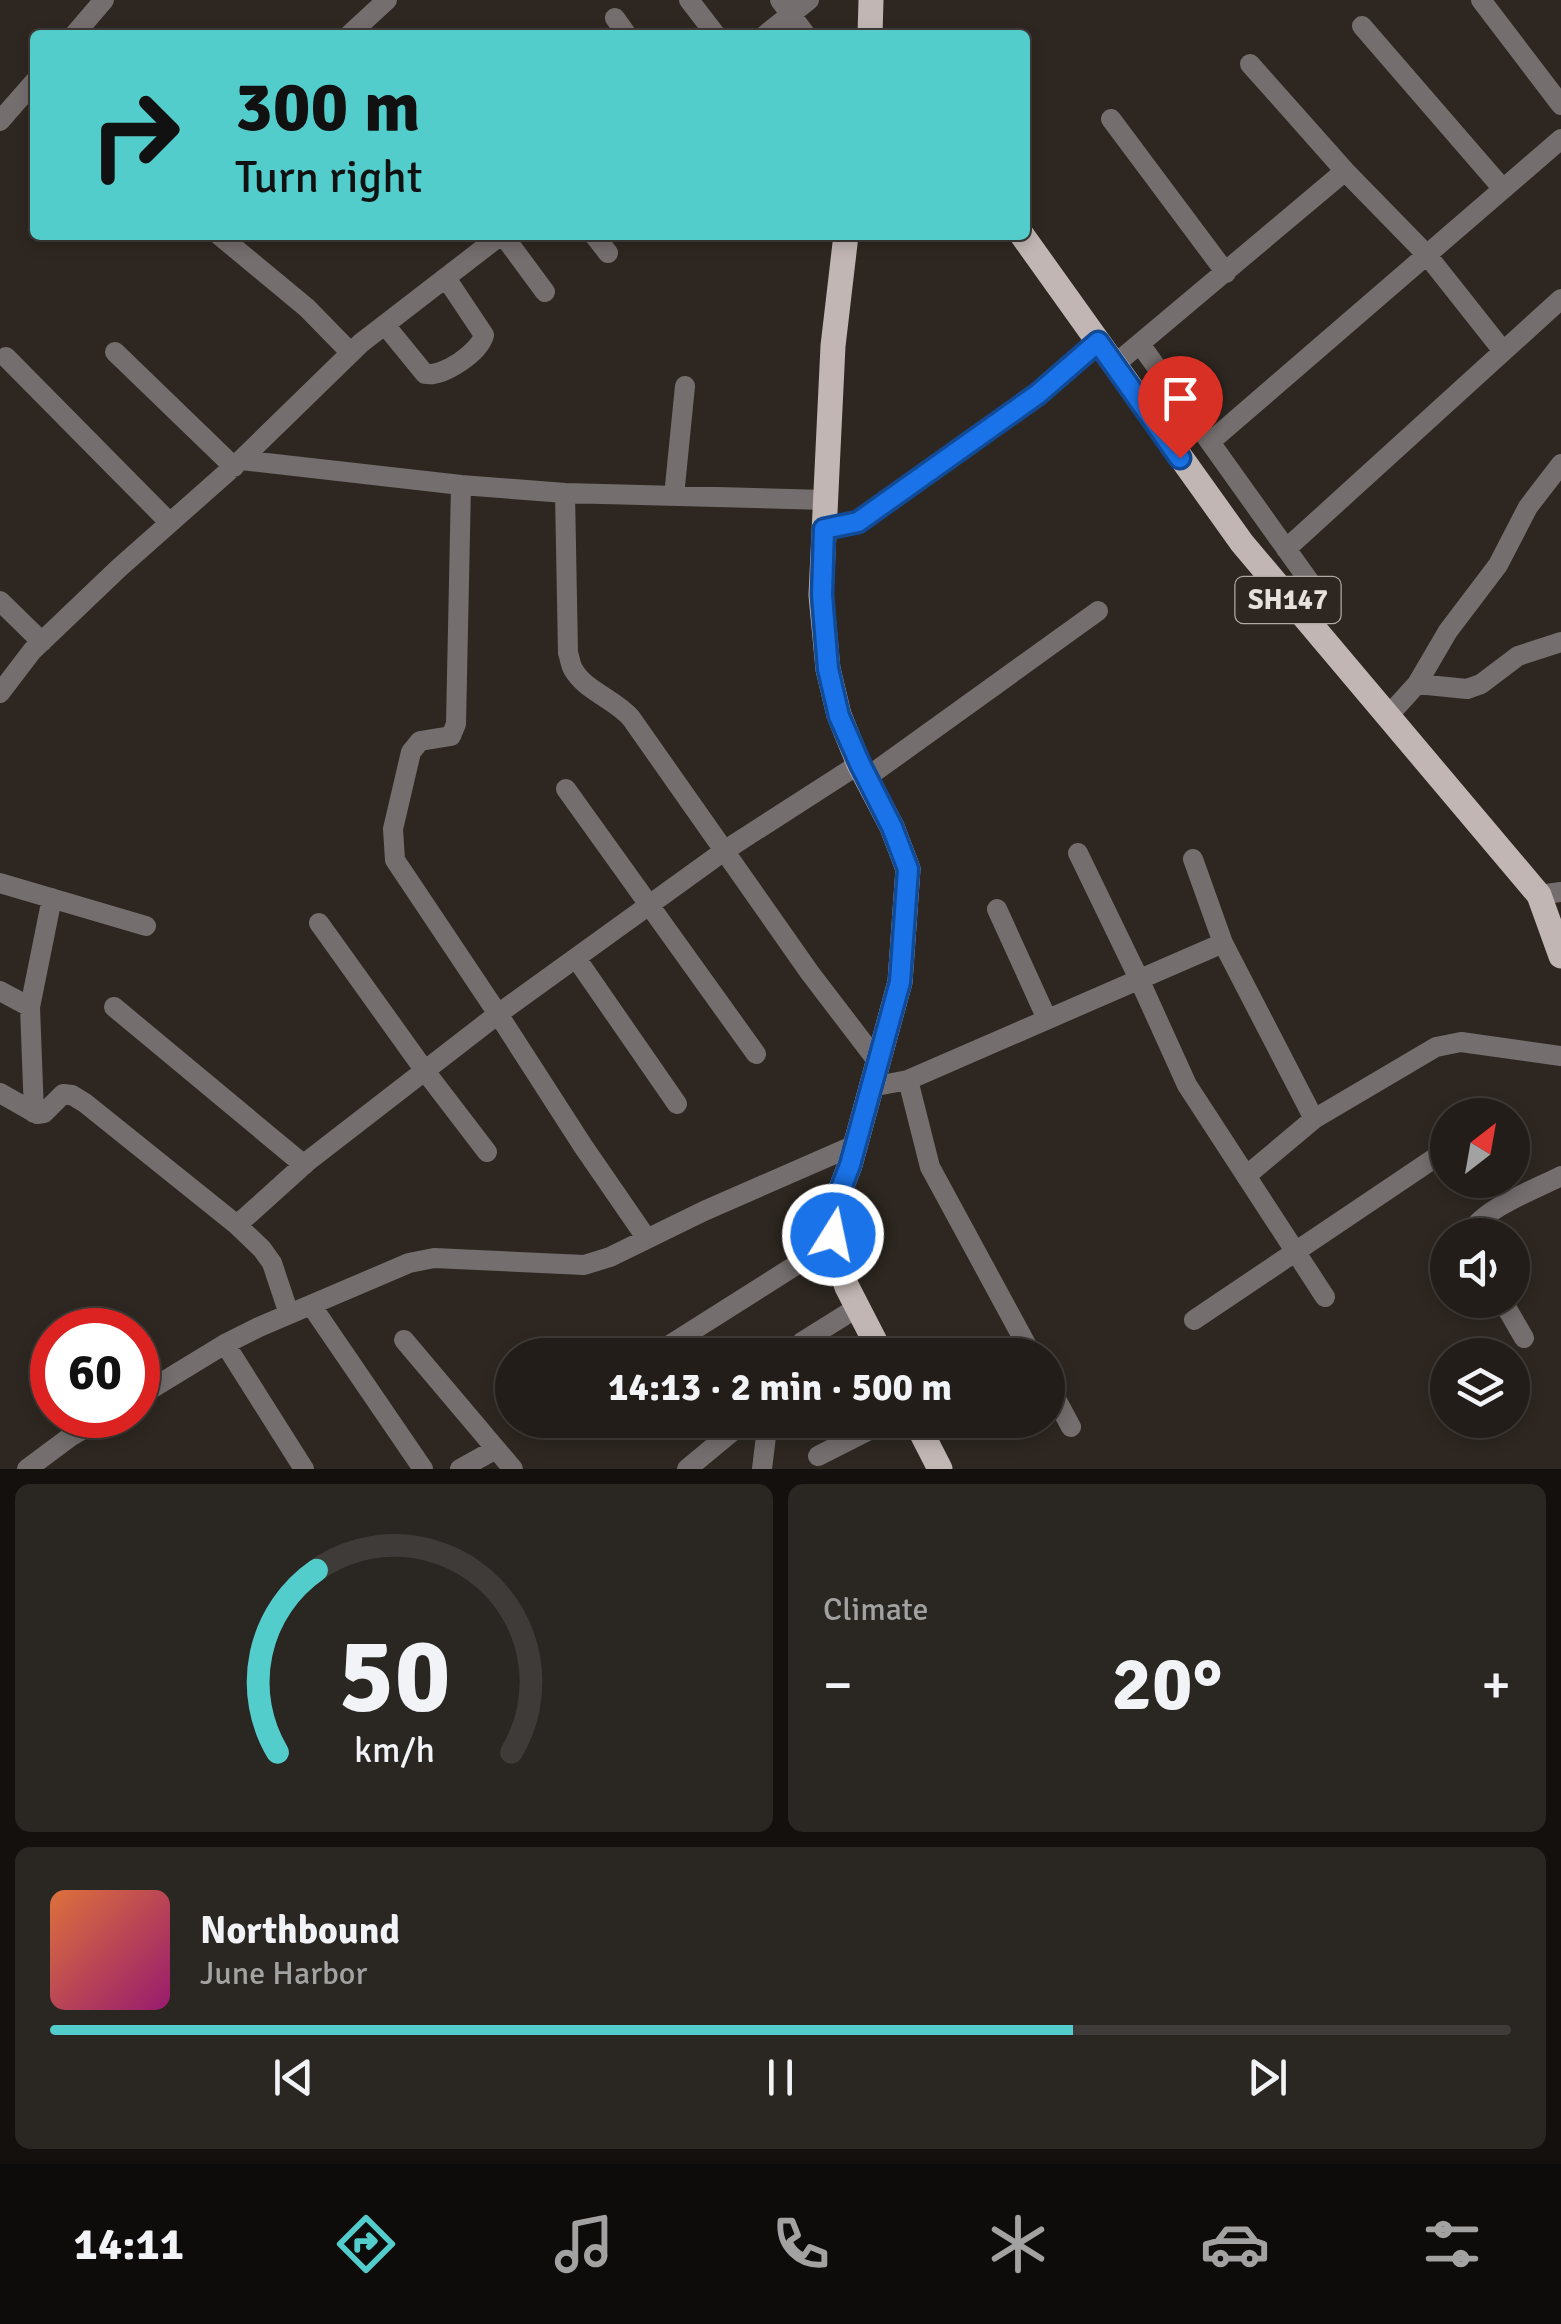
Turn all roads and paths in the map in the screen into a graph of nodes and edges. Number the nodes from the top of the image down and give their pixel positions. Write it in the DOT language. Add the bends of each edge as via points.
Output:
graph roads {
  1 [pos="104,0"];
  2 [pos="386,0"];
  3 [pos="690,0"];
  4 [pos="809,0"];
  5 [pos="1481,0"];
  6 [pos="786,7"];
  7 [pos="1362,26"];
  8 [pos="78,30"];
  9 [pos="354,30"];
  10 [pos="712,30"];
  11 [pos="769,30"];
  12 [pos="802,30"];
  13 [pos="1250,64"];
  14 [pos="30,87"];
  15 [pos="1561,105"];
  16 [pos="1111,119"];
  17 [pos="0,120"];
  18 [pos="1561,139"];
  19 [pos="1345,171"];
  20 [pos="1503,189"];
  21 [pos="225,240"];
  22 [pos="495,240"];
  23 [pos="506,240"];
  24 [pos="598,240"];
  25 [pos="845,240"];
  26 [pos="1026,240"];
  27 [pos="608,253"];
  28 [pos="1426,255"];
  29 [pos="1226,273"];
  30 [pos="446,278"];
  31 [pos="545,292"];
  32 [pos="1561,298"];
  33 [pos="385,325"];
  34 [pos="1098,342"];
  35 [pos="1140,344"];
  36 [pos="115,352"];
  37 [pos="1503,352"];
  38 [pos="351,354"];
  39 [pos="6,358"];
  40 [pos="1114,366"];
  41 [pos="684,386"];
  42 [pos="1210,442"];
  43 [pos="238,464"];
  44 [pos="1561,464"];
  45 [pos="460,484"];
  46 [pos="565,493"];
  47 [pos="674,496"];
  48 [pos="826,500"];
  49 [pos="170,523"];
  50 [pos="824,529"];
  51 [pos="1286,549"];
  52 [pos="1322,599"];
  53 [pos="0,601"];
  54 [pos="1098,611"];
  55 [pos="42,642"];
  56 [pos="1561,642"];
  57 [pos="1417,684"];
  58 [pos="0,694"];
  59 [pos="1388,716"];
  60 [pos="863,771"];
  61 [pos="566,790"];
  62 [pos="724,851"];
  63 [pos="1078,853"];
  64 [pos="1193,859"];
  65 [pos="0,883"];
  66 [pos="1550,894"];
  67 [pos="52,898"];
  68 [pos="650,905"];
  69 [pos="997,909"];
  70 [pos="319,923"];
  71 [pos="146,926"];
  72 [pos="1222,943"];
  73 [pos="1561,956"];
  74 [pos="576,958"];
  75 [pos="1139,979"];
  76 [pos="0,992"];
  77 [pos="114,1006"];
  78 [pos="30,1007"];
  79 [pos="498,1014"];
  80 [pos="1047,1019"];
  81 [pos="756,1054"];
  82 [pos="1561,1056"];
  83 [pos="425,1071"];
  84 [pos="875,1075"];
  85 [pos="908,1080"];
  86 [pos="0,1094"];
  87 [pos="677,1104"];
  88 [pos="34,1112"];
  89 [pos="1314,1119"];
  90 [pos="855,1144"];
  91 [pos="487,1152"];
  92 [pos="1430,1162"];
  93 [pos="304,1165"];
  94 [pos="1246,1176"];
  95 [pos="1561,1176"];
  96 [pos="1484,1218"];
  97 [pos="236,1225"];
  98 [pos="646,1239"];
  99 [pos="834,1241"];
  100 [pos="1295,1251"];
  101 [pos="1324,1297"];
  102 [pos="311,1305"];
  103 [pos="858,1307"];
  104 [pos="288,1314"];
  105 [pos="1512,1318"];
  106 [pos="1194,1320"];
  107 [pos="681,1338"];
  108 [pos="808,1338"];
  109 [pos="874,1338"];
  110 [pos="1023,1338"];
  111 [pos="1524,1338"];
  112 [pos="404,1340"];
  113 [pos="225,1344"];
  114 [pos="160,1384"];
  115 [pos="1065,1417"];
  116 [pos="1071,1428"];
  117 [pos="69,1438"];
  118 [pos="724,1438"];
  119 [pos="766,1438"];
  120 [pos="853,1438"];
  121 [pos="924,1438"];
  122 [pos="496,1449"];
  123 [pos="818,1456"];
  124 [pos="27,1469"];
  125 [pos="304,1469"];
  126 [pos="423,1469"];
  127 [pos="460,1469"];
  128 [pos="513,1469"];
  129 [pos="687,1469"];
  130 [pos="762,1469"];
  131 [pos="940,1469"];
  1 -- 8 [label="street"];
  2 -- 9 [label="street"];
  3 -- 10 [label="street"];
  4 -- 6 [label="street"];
  5 -- 15 [label="street"];
  6 -- 11 [label="street"];
  6 -- 12 [label="street"];
  7 -- 20 [label="street"];
  13 -- 19 [label="street"];
  14 -- 17 [label="street"];
  16 -- 29 [label="street"];
  18 -- 20 [label="street"];
  19 -- 28 [label="street"];
  19 -- 29 [label="street"];
  20 -- 28 [label="street"];
  21 -- 38 [label="street"];
  22 -- 30 [label="street"];
  23 -- 31 [label="street"];
  24 -- 27 [label="street"];
  25 -- 48 [label="main road"];
  26 -- 34 [label="main road, SH147"];
  28 -- 37 [label="street"];
  28 -- 42 [label="street"];
  29 -- 35 [label="street"];
  30 -- 33 [label="street"];
  30 -- 33 [label="street" via="484,336 470,354 439,374 425,374"];
  32 -- 37 [label="street"];
  33 -- 38 [label="street"];
  34 -- 40 [label="main road, SH147"];
  34 -- 50 [label="street" via="1038,394 858,522"];
  35 -- 40 [label="street"];
  35 -- 42 [label="street"];
  36 -- 43 [label="street"];
  37 -- 51 [label="street"];
  38 -- 43 [label="street"];
  39 -- 49 [label="street"];
  40 -- 59 [label="main road, SH147" via="1242,543"];
  41 -- 47 [label="street"];
  42 -- 51 [label="street"];
  43 -- 45 [label="street"];
  43 -- 49 [label="street"];
  44 -- 57 [label="street"];
  45 -- 46 [label="street"];
  45 -- 79 [label="street" via="456,724 451,736 420,741 411,752 392,846 402,874"];
  46 -- 47 [label="street"];
  46 -- 62 [label="street" via="573,670 631,718"];
  47 -- 48 [label="street"];
  48 -- 50 [label="main road"];
  49 -- 55 [label="street"];
  50 -- 60 [label="main road" via="828,669"];
  51 -- 52 [label="street"];
  53 -- 55 [label="street"];
  54 -- 60 [label="street"];
  55 -- 58 [label="street"];
  56 -- 57 [label="street" via="1518,656 1466,690"];
  57 -- 59 [label="street"];
  59 -- 66 [label="main road, SH147"];
  60 -- 62 [label="street"];
  60 -- 84 [label="main road" via="908,869 900,982"];
  61 -- 68 [label="street"];
  62 -- 68 [label="street"];
  62 -- 84 [label="street"];
  63 -- 75 [label="street"];
  64 -- 72 [label="street"];
  65 -- 67 [label="street"];
  66 -- 73 [label="main road, SH147"];
  67 -- 71 [label="street"];
  67 -- 78 [label="street"];
  68 -- 74 [label="street"];
  68 -- 81 [label="street"];
  69 -- 80 [label="street"];
  70 -- 83 [label="street"];
  72 -- 75 [label="street"];
  72 -- 89 [label="street"];
  74 -- 79 [label="street"];
  74 -- 87 [label="street"];
  75 -- 80 [label="street"];
  75 -- 94 [label="street" via="1187,1085"];
  76 -- 78 [label="street"];
  77 -- 93 [label="street"];
  78 -- 88 [label="street"];
  79 -- 83 [label="street"];
  79 -- 98 [label="street"];
  80 -- 85 [label="street"];
  82 -- 89 [label="street" via="1462,1042 1436,1047"];
  83 -- 91 [label="street"];
  83 -- 93 [label="street"];
  84 -- 85 [label="street"];
  84 -- 90 [label="main road"];
  85 -- 110 [label="street" via="930,1167"];
  86 -- 88 [label="street"];
  88 -- 97 [label="street" via="44,1113 60,1096 72,1094"];
  89 -- 94 [label="street"];
  90 -- 98 [label="street"];
  90 -- 99 [label="main road" via="833,1209"];
  92 -- 100 [label="street"];
  93 -- 97 [label="street"];
  94 -- 100 [label="street"];
  95 -- 96 [label="street"];
  97 -- 104 [label="street" via="272,1264"];
  98 -- 102 [label="street" via="584,1264 434,1258"];
  99 -- 103 [label="main road"];
  99 -- 107 [label="street"];
  100 -- 101 [label="street"];
  100 -- 106 [label="street"];
  102 -- 104 [label="street"];
  102 -- 126 [label="street"];
  103 -- 108 [label="street"];
  103 -- 109 [label="main road"];
  104 -- 113 [label="street"];
  105 -- 111 [label="street"];
  112 -- 122 [label="street"];
  113 -- 114 [label="street"];
  113 -- 125 [label="street"];
  115 -- 116 [label="street"];
  117 -- 124 [label="street"];
  118 -- 129 [label="street"];
  119 -- 130 [label="street"];
  120 -- 123 [label="street"];
  121 -- 131 [label="main road"];
  122 -- 127 [label="street"];
  122 -- 128 [label="street"];
}
